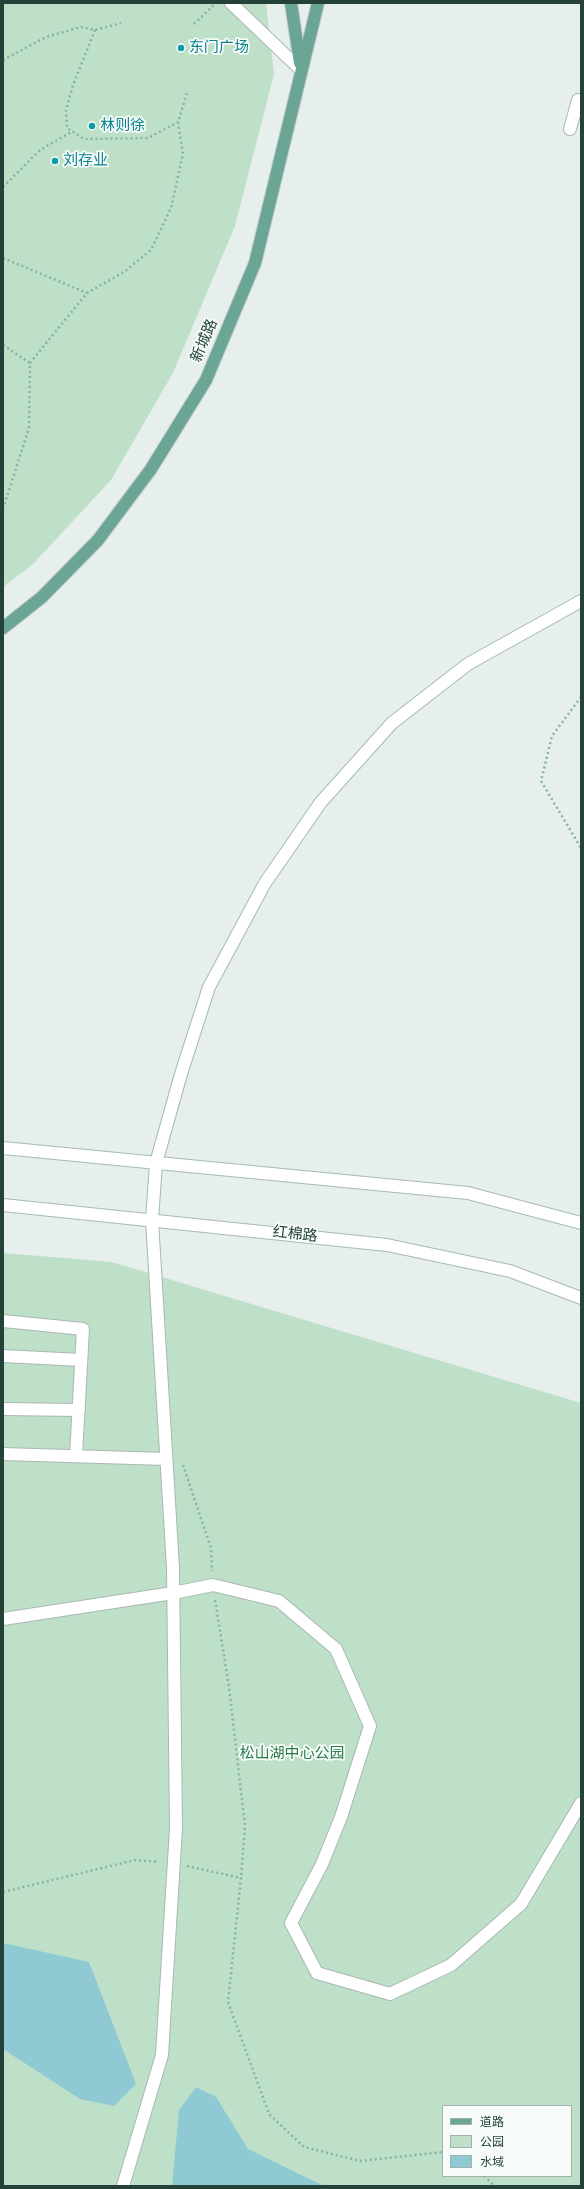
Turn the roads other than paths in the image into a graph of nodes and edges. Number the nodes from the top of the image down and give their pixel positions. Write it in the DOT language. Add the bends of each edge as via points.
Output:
graph roads {
  1 [pos="231,3"];
  2 [pos="291,3"];
  3 [pos="318,3"];
  4 [pos="301,70"];
  5 [pos="581,101"];
  6 [pos="570,129"];
  7 [pos="581,601"];
  8 [pos="3,628"];
  9 [pos="3,1148"];
  10 [pos="156,1164"];
  11 [pos="3,1206"];
  12 [pos="152,1220"];
  13 [pos="581,1223"];
  14 [pos="581,1298"];
  15 [pos="3,1321"];
  16 [pos="3,1356"];
  17 [pos="81,1360"];
  18 [pos="3,1409"];
  19 [pos="78,1410"];
  20 [pos="3,1454"];
  21 [pos="76,1456"];
  22 [pos="166,1459"];
  23 [pos="173,1593"];
  24 [pos="3,1619"];
  25 [pos="581,1803"];
  26 [pos="123,2186"];
  1 -- 4 [label="street"];
  2 -- 4 [label="main road"];
  3 -- 4 [label="main road, 新城路"];
  4 -- 8 [label="main road, 新城路" via="255,263 206,380 151,469 98,540 42,597"];
  5 -- 6 [label="street" via="578,100"];
  7 -- 10 [label="street" via="468,664 392,723 320,802 265,883 209,987 180,1074"];
  9 -- 10 [label="street"];
  10 -- 12 [label="street"];
  10 -- 13 [label="street" via="468,1193"];
  11 -- 12 [label="street, 红棉路"];
  12 -- 14 [label="street, 红棉路" via="387,1244 510,1271"];
  12 -- 22 [label="street"];
  15 -- 17 [label="street" via="83,1329"];
  16 -- 17 [label="street"];
  17 -- 19 [label="street"];
  18 -- 19 [label="street"];
  19 -- 21 [label="street"];
  20 -- 21 [label="street"];
  21 -- 22 [label="street"];
  22 -- 23 [label="street"];
  23 -- 24 [label="street"];
  23 -- 25 [label="street" via="213,1585 279,1601 336,1649 370,1726 341,1817 322,1864 291,1923 317,1973 390,1994 451,1965 522,1904"];
  23 -- 26 [label="street" via="176,1828 162,2055"];
}
